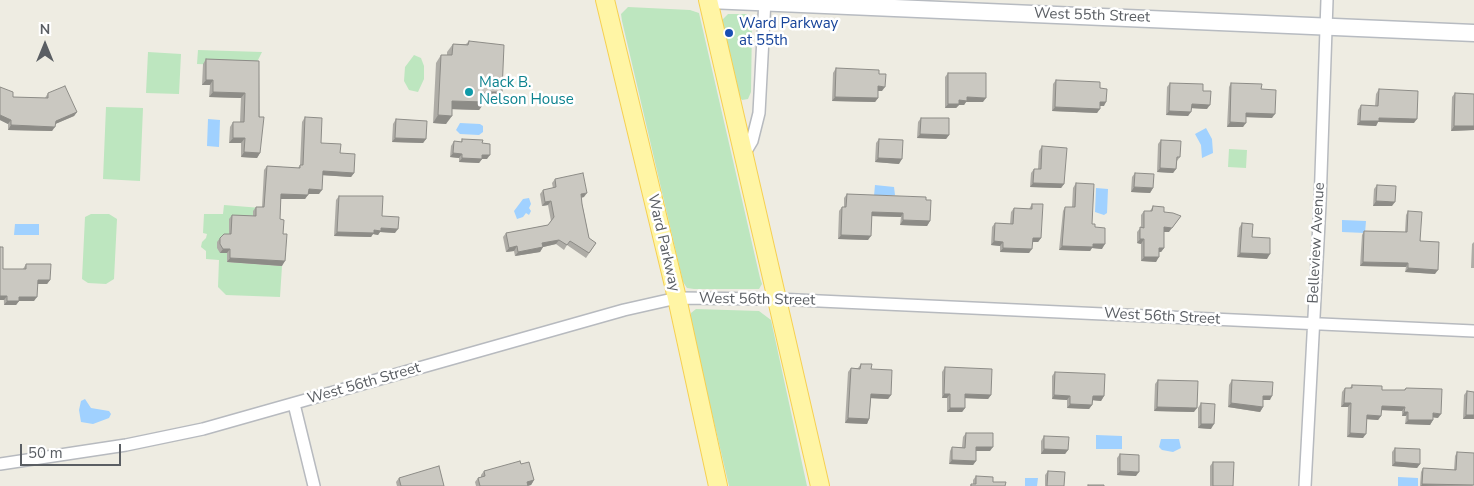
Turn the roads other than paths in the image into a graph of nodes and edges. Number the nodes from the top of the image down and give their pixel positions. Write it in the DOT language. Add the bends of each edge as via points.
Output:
graph roads {
  1 [pos="605,0"];
  2 [pos="708,0"];
  3 [pos="1327,0"];
  4 [pos="765,1"];
  5 [pos="1325,26"];
  6 [pos="1474,33"];
  7 [pos="743,156"];
  8 [pos="677,298"];
  9 [pos="776,299"];
  10 [pos="1313,323"];
  11 [pos="1474,331"];
  12 [pos="294,404"];
  13 [pos="0,464"];
  14 [pos="314,486"];
  15 [pos="718,486"];
  16 [pos="820,486"];
  17 [pos="1305,486"];
  1 -- 8 [label="main road, Ward Parkway"];
  2 -- 4 [label="main road, West 55th Street"];
  2 -- 7 [label="main road"];
  3 -- 5 [label="street, Belleview Avenue"];
  4 -- 5 [label="main road, West 55th Street"];
  4 -- 7 [label="street" via="759,113 752,142"];
  5 -- 6 [label="main road, West 55th Street"];
  5 -- 10 [label="street, Belleview Avenue"];
  7 -- 9 [label="main road"];
  8 -- 9 [label="street, West 56th Street"];
  8 -- 12 [label="street, West 56th Street" via="624,310"];
  8 -- 15 [label="main road, Ward Parkway"];
  9 -- 10 [label="street, West 56th Street"];
  9 -- 16 [label="main road"];
  10 -- 11 [label="street, West 56th Street"];
  10 -- 17 [label="street, Belleview Avenue"];
  12 -- 13 [label="street, West 56th Street" via="203,429 126,445"];
  12 -- 14 [label="street"];
}
